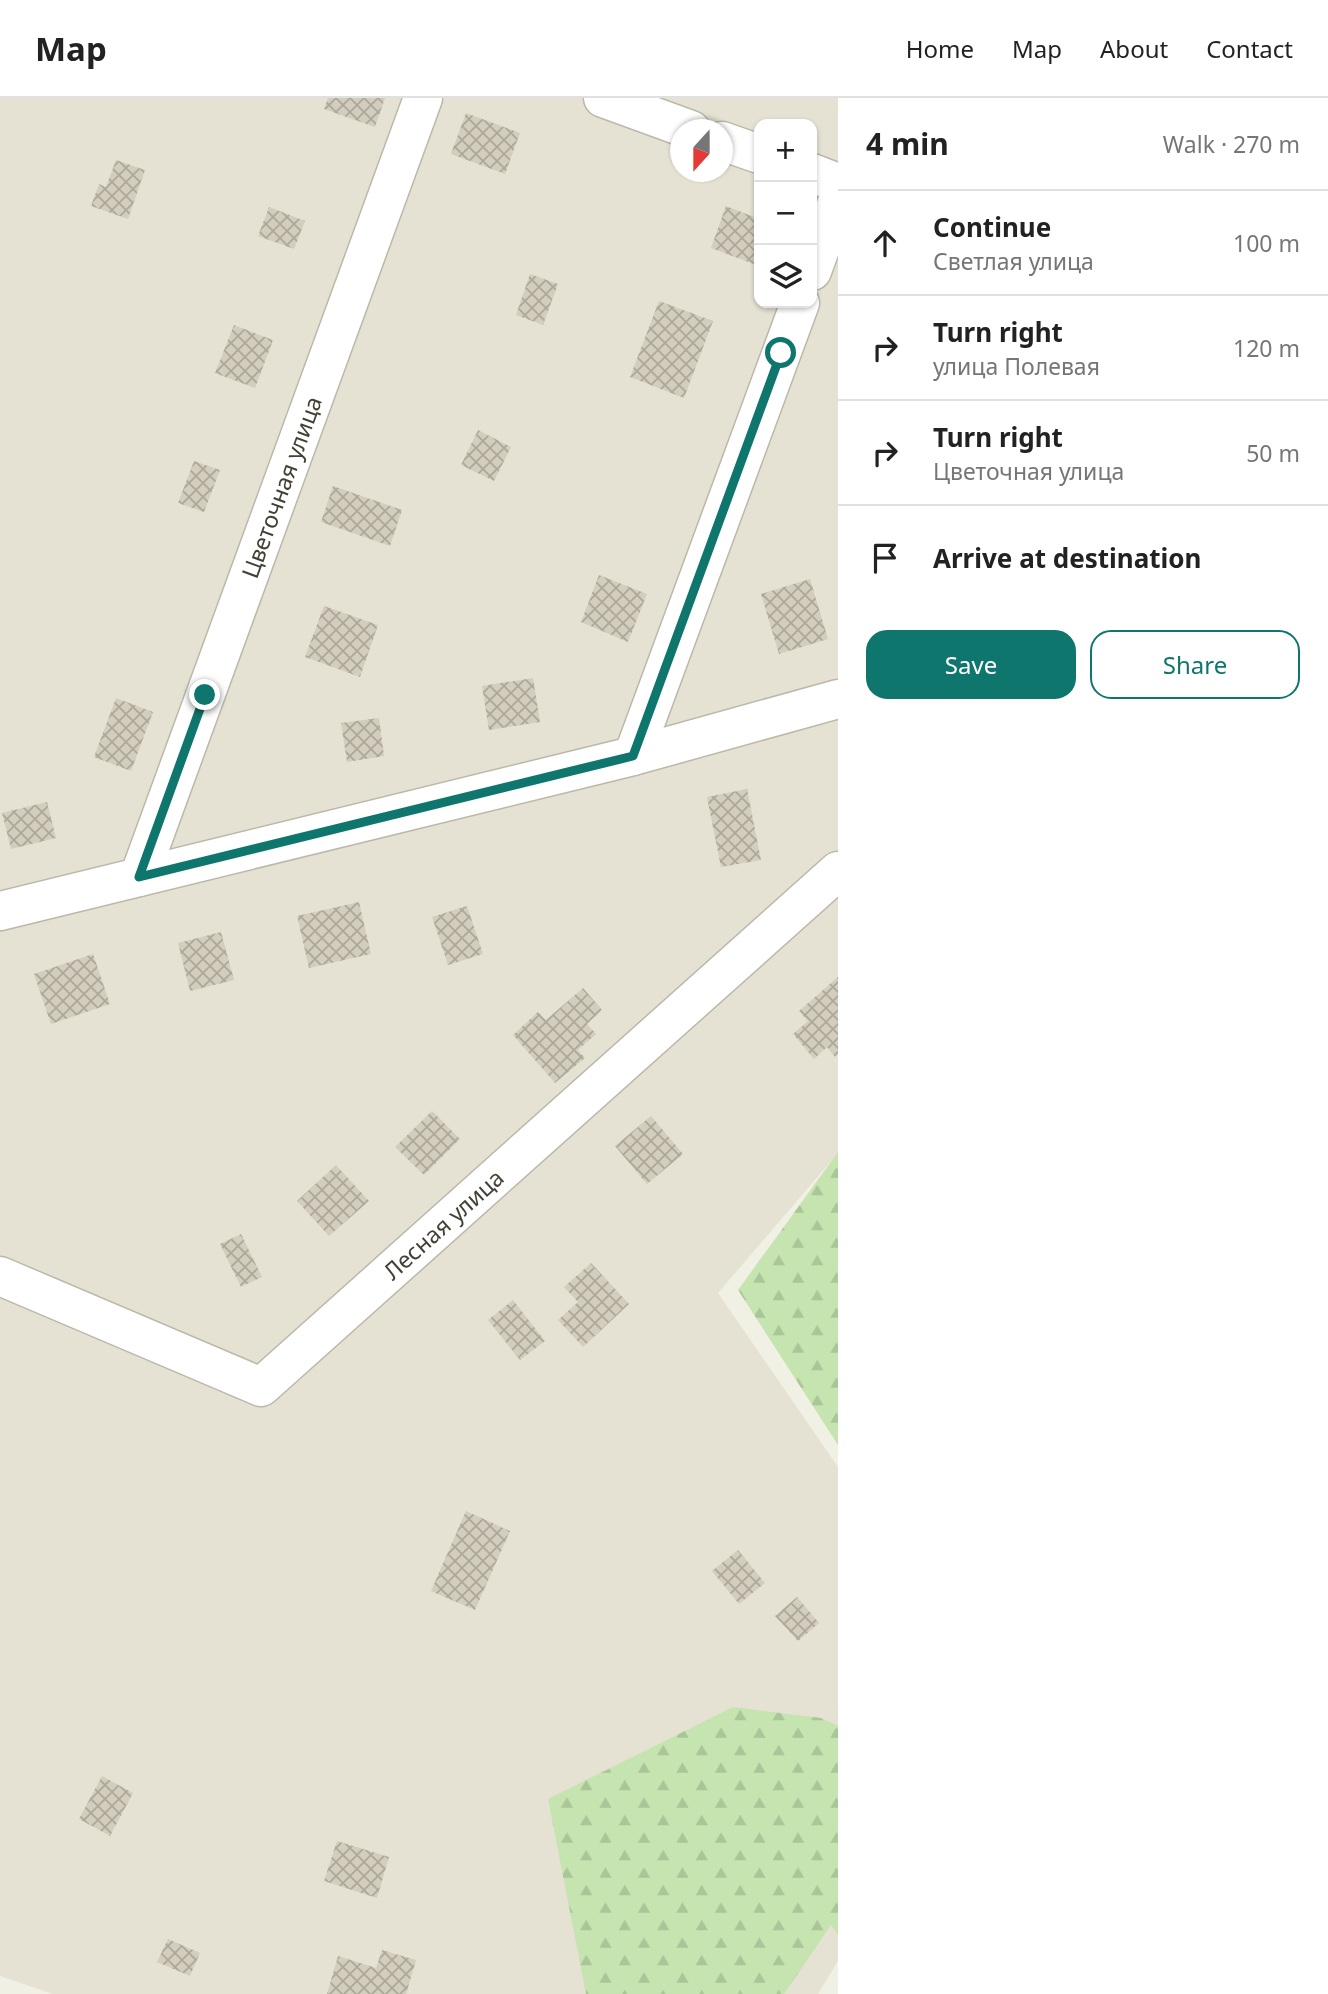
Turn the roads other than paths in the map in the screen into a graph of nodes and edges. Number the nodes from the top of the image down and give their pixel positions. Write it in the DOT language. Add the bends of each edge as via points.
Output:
graph roads {
  1 [pos="423,98"];
  2 [pos="603,98"];
  3 [pos="670,122"];
  4 [pos="733,145"];
  5 [pos="754,152"];
  6 [pos="817,175"];
  7 [pos="838,183"];
  8 [pos="838,200"];
  9 [pos="817,257"];
  10 [pos="798,308"];
  11 [pos="838,699"];
  12 [pos="633,756"];
  13 [pos="838,871"];
  14 [pos="139,877"];
  15 [pos="0,911"];
  16 [pos="0,1276"];
  1 -- 14 [label="street, Цветочная улица"];
  2 -- 3 [label="street"];
  4 -- 5 [label="street"];
  6 -- 7 [label="street"];
  8 -- 9 [label="street"];
  10 -- 12 [label="street"];
  11 -- 12 [label="street"];
  12 -- 14 [label="street"];
  13 -- 16 [label="street, Лесная улица" via="261,1387"];
  14 -- 15 [label="street"];
}
